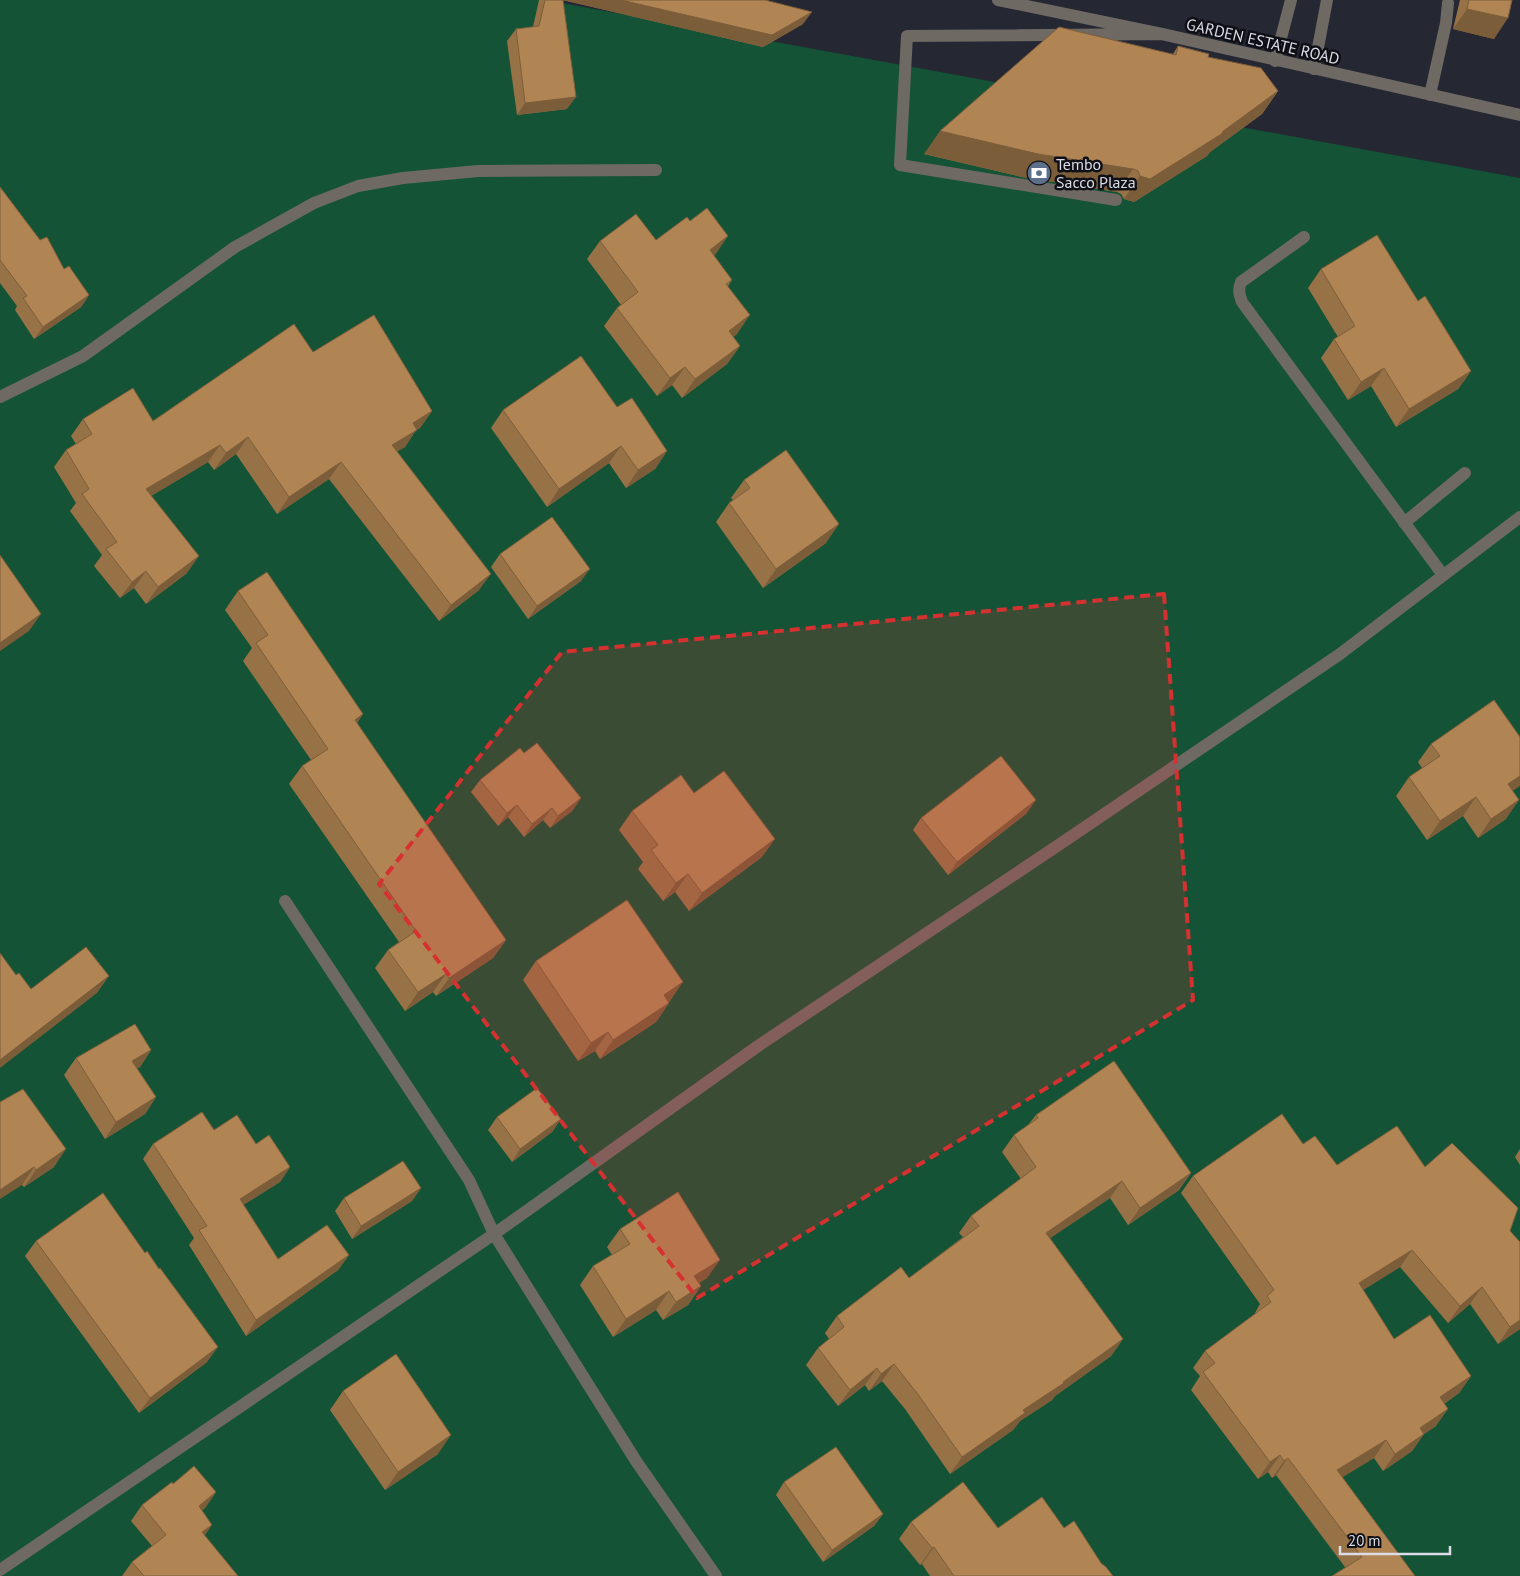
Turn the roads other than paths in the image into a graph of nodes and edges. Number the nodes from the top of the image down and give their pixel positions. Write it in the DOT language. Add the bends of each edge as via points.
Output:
graph roads {
  1 [pos="998,0"];
  2 [pos="1291,0"];
  3 [pos="1326,0"];
  4 [pos="1448,3"];
  5 [pos="1162,34"];
  6 [pos="1275,61"];
  7 [pos="1314,69"];
  8 [pos="1430,95"];
  9 [pos="1520,115"];
  10 [pos="656,170"];
  11 [pos="1116,200"];
  12 [pos="1304,237"];
  13 [pos="0,398"];
  14 [pos="1465,473"];
  15 [pos="1520,517"];
  16 [pos="1404,523"];
  17 [pos="1443,575"];
  18 [pos="285,901"];
  19 [pos="494,1234"];
  20 [pos="0,1570"];
  21 [pos="716,1576"];
  1 -- 5 [label="street, GARDEN ESTATE ROAD"];
  2 -- 6 [label="street"];
  3 -- 7 [label="street"];
  4 -- 8 [label="street"];
  5 -- 6 [label="street, GARDEN ESTATE ROAD"];
  5 -- 11 [label="street" via="907,36 900,164"];
  6 -- 7 [label="street, GARDEN ESTATE ROAD"];
  7 -- 8 [label="street, GARDEN ESTATE ROAD"];
  8 -- 9 [label="street, GARDEN ESTATE ROAD"];
  10 -- 13 [label="street" via="478,171 358,186 314,203 235,248 83,356"];
  12 -- 16 [label="street" via="1241,282 1239,295"];
  14 -- 16 [label="street"];
  15 -- 17 [label="street"];
  16 -- 17 [label="street"];
  17 -- 19 [label="street" via="1340,654 758,1046"];
  18 -- 19 [label="street" via="469,1180"];
  19 -- 20 [label="street"];
  19 -- 21 [label="street" via="636,1461"];
}
